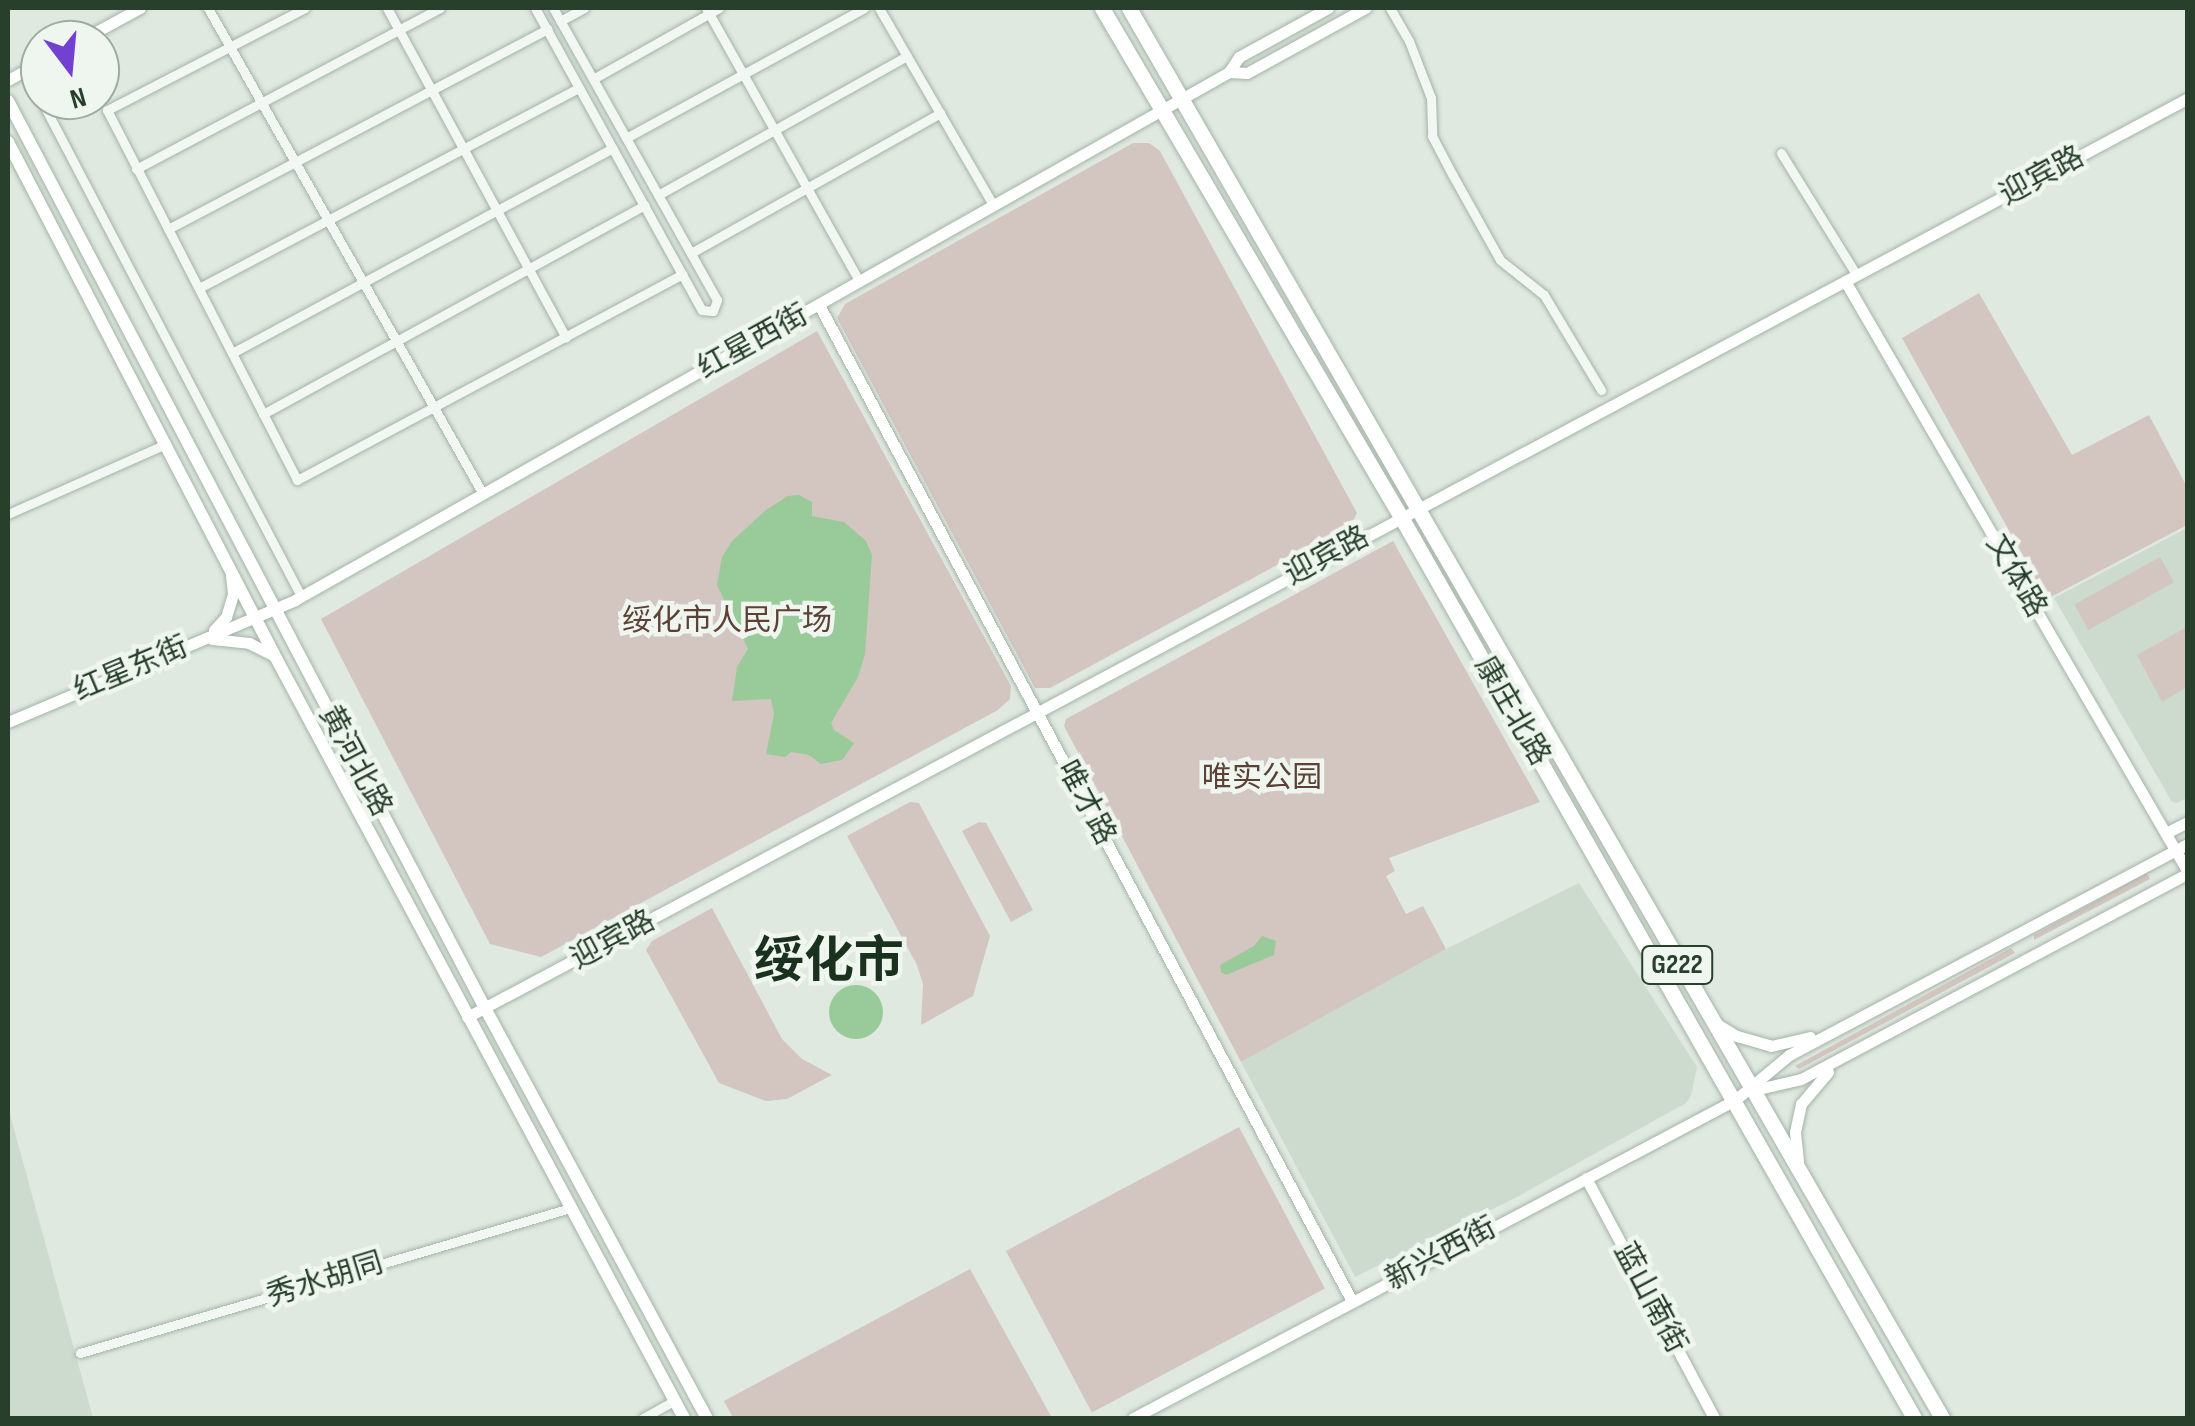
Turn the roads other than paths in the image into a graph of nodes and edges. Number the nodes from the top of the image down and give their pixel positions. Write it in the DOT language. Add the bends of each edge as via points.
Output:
graph roads {
  1 [pos="140,8"];
  2 [pos="208,8"];
  3 [pos="305,8"];
  4 [pos="387,8"];
  5 [pos="440,8"];
  6 [pos="535,8"];
  7 [pos="553,8"];
  8 [pos="584,8"];
  9 [pos="864,8"];
  10 [pos="879,8"];
  11 [pos="1102,8"];
  12 [pos="1130,8"];
  13 [pos="1328,8"];
  14 [pos="1365,8"];
  15 [pos="1390,8"];
  16 [pos="712,9"];
  17 [pos="118,20"];
  18 [pos="560,20"];
  19 [pos="398,28"];
  20 [pos="546,28"];
  21 [pos="230,46"];
  22 [pos="907,56"];
  23 [pos="1228,72"];
  24 [pos="744,74"];
  25 [pos="593,79"];
  26 [pos="432,88"];
  27 [pos="580,88"];
  28 [pos="1181,98"];
  29 [pos="2188,98"];
  30 [pos="8,101"];
  31 [pos="261,102"];
  32 [pos="1160,109"];
  33 [pos="940,113"];
  34 [pos="52,120"];
  35 [pos="775,130"];
  36 [pos="626,138"];
  37 [pos="8,142"];
  38 [pos="466,148"];
  39 [pos="612,148"];
  40 [pos="1781,153"];
  41 [pos="295,162"];
  42 [pos="136,169"];
  43 [pos="806,189"];
  44 [pos="658,195"];
  45 [pos="992,204"];
  46 [pos="644,205"];
  47 [pos="498,209"];
  48 [pos="328,220"];
  49 [pos="168,229"];
  50 [pos="691,254"];
  51 [pos="529,267"];
  52 [pos="682,274"];
  53 [pos="1850,278"];
  54 [pos="363,282"];
  55 [pos="860,282"];
  56 [pos="198,288"];
  57 [pos="819,305"];
  58 [pos="566,336"];
  59 [pos="396,340"];
  60 [pos="232,354"];
  61 [pos="1600,390"];
  62 [pos="434,407"];
  63 [pos="263,414"];
  64 [pos="164,445"];
  65 [pos="483,494"];
  66 [pos="1409,512"];
  67 [pos="8,514"];
  68 [pos="229,567"];
  69 [pos="301,596"];
  70 [pos="274,608"];
  71 [pos="254,616"];
  72 [pos="198,641"];
  73 [pos="276,658"];
  74 [pos="1038,710"];
  75 [pos="8,722"];
  76 [pos="2188,822"];
  77 [pos="2166,833"];
  78 [pos="2182,847"];
  79 [pos="2188,872"];
  80 [pos="2020,934"];
  81 [pos="2032,956"];
  82 [pos="1887,1004"];
  83 [pos="485,1008"];
  84 [pos="467,1017"];
  85 [pos="1709,1020"];
  86 [pos="1900,1026"];
  87 [pos="1750,1091"];
  88 [pos="1735,1100"];
  89 [pos="1801,1175"];
  90 [pos="1586,1178"];
  91 [pos="570,1208"];
  92 [pos="1352,1301"];
  93 [pos="80,1353"];
  94 [pos="674,1401"];
  95 [pos="1935,1416"];
  96 [pos="643,1418"];
  97 [pos="684,1418"];
  98 [pos="708,1418"];
  99 [pos="1133,1418"];
  100 [pos="1714,1418"];
  101 [pos="1914,1418"];
  1 -- 17 [label="main road"];
  2 -- 21 [label="street"];
  3 -- 21 [label="street"];
  4 -- 19 [label="street"];
  5 -- 19 [label="street"];
  6 -- 20 [label="street"];
  7 -- 18 [label="street"];
  8 -- 18 [label="street"];
  9 -- 24 [label="street"];
  10 -- 22 [label="street"];
  11 -- 32 [label="highway, 康庄北路 / G222"];
  12 -- 28 [label="highway, 康庄北路 / G222"];
  13 -- 23 [label="main road, 红星西街" via="1239,56"];
  14 -- 23 [label="main road, 红星西街" via="1247,73"];
  15 -- 61 [label="street" via="1410,40 1431,98 1432,136 1452,174 1500,260 1544,295"];
  16 -- 24 [label="street"];
  16 -- 25 [label="street"];
  18 -- 25 [label="street"];
  19 -- 26 [label="street"];
  19 -- 31 [label="street"];
  20 -- 26 [label="street"];
  20 -- 27 [label="street"];
  21 -- 31 [label="street"];
  21 -- 42 [label="street" via="106,110"];
  22 -- 33 [label="street"];
  22 -- 35 [label="street"];
  23 -- 28 [label="main road, 红星西街"];
  24 -- 35 [label="street"];
  24 -- 36 [label="street"];
  25 -- 36 [label="street"];
  26 -- 38 [label="street"];
  26 -- 41 [label="street"];
  27 -- 38 [label="street"];
  27 -- 39 [label="street"];
  28 -- 32 [label="main road, 红星西街"];
  28 -- 66 [label="highway, 康庄北路 / G222"];
  29 -- 53 [label="main road, 迎宾路"];
  30 -- 70 [label="main road, 黄河北路"];
  31 -- 41 [label="street"];
  31 -- 42 [label="street"];
  32 -- 45 [label="main road, 红星西街"];
  32 -- 66 [label="highway, 康庄北路 / G222"];
  33 -- 43 [label="street"];
  33 -- 45 [label="street"];
  34 -- 69 [label="street"];
  35 -- 43 [label="street"];
  35 -- 44 [label="street"];
  36 -- 44 [label="street"];
  37 -- 64 [label="main road, 黄河北路"];
  38 -- 47 [label="street"];
  38 -- 48 [label="street"];
  39 -- 46 [label="street"];
  39 -- 47 [label="street"];
  40 -- 53 [label="street"];
  41 -- 48 [label="street"];
  41 -- 49 [label="street"];
  42 -- 49 [label="street"];
  43 -- 50 [label="street"];
  43 -- 55 [label="street"];
  44 -- 50 [label="street"];
  45 -- 55 [label="main road, 红星西街"];
  46 -- 51 [label="street"];
  46 -- 52 [label="street"];
  47 -- 51 [label="street"];
  47 -- 54 [label="street"];
  48 -- 54 [label="street"];
  48 -- 56 [label="street"];
  49 -- 56 [label="street"];
  50 -- 52 [label="street" via="718,300 714,310 702,310"];
  51 -- 58 [label="street"];
  51 -- 59 [label="street"];
  52 -- 58 [label="street"];
  53 -- 66 [label="main road, 迎宾路"];
  53 -- 77 [label="main road, 文体路"];
  54 -- 59 [label="street"];
  54 -- 60 [label="street"];
  55 -- 57 [label="main road, 红星西街"];
  56 -- 60 [label="street"];
  57 -- 65 [label="main road, 红星西街"];
  57 -- 74 [label="main road, 唯才路"];
  58 -- 62 [label="street"];
  59 -- 62 [label="street"];
  59 -- 63 [label="street"];
  60 -- 63 [label="street"];
  62 -- 63 [label="street" via="297,480"];
  62 -- 65 [label="street"];
  64 -- 67 [label="street"];
  64 -- 68 [label="main road, 黄河北路"];
  65 -- 69 [label="main road, 红星西街"];
  66 -- 74 [label="main road, 迎宾路"];
  66 -- 85 [label="highway, 康庄北路 / G222"];
  66 -- 88 [label="highway, 康庄北路 / G222"];
  68 -- 71 [label="main road, 黄河北路"];
  68 -- 72 [label="main road" via="226,618"];
  69 -- 70 [label="main road, 红星西街"];
  70 -- 71 [label="main road, 红星东街"];
  70 -- 83 [label="main road, 黄河北路"];
  71 -- 72 [label="main road, 红星东街"];
  71 -- 73 [label="main road, 黄河北路"];
  72 -- 73 [label="main road" via="239,640"];
  72 -- 75 [label="main road, 红星东街"];
  73 -- 84 [label="main road, 黄河北路"];
  74 -- 83 [label="main road, 迎宾路"];
  74 -- 92 [label="main road, 唯才路"];
  76 -- 77 [label="main road"];
  77 -- 78 [label="main road, 文体路"];
  78 -- 79 [label="main road, 文体路"];
  78 -- 80 [label="main road, 新兴西街"];
  79 -- 81 [label="main road, 新兴西街"];
  80 -- 81 [label="main road"];
  80 -- 82 [label="main road, 新兴西街"];
  81 -- 86 [label="main road, 新兴西街"];
  82 -- 85 [label="main road" via="1785,1045 1754,1043"];
  82 -- 87 [label="main road, 新兴西街" via="1789,1055"];
  83 -- 84 [label="main road, 迎宾路"];
  83 -- 98 [label="main road, 黄河北路"];
  84 -- 91 [label="main road, 黄河北路"];
  85 -- 87 [label="highway, 康庄北路 / G222"];
  86 -- 87 [label="main road, 新兴西街" via="1801,1079"];
  86 -- 89 [label="main road" via="1822,1075 1807,1093 1795,1132"];
  87 -- 88 [label="main road, 新兴西街"];
  87 -- 89 [label="highway, 康庄北路 / G222"];
  88 -- 90 [label="main road, 新兴西街"];
  88 -- 101 [label="highway, 康庄北路 / G222"];
  89 -- 95 [label="highway, 康庄北路 / G222"];
  90 -- 92 [label="main road, 新兴西街"];
  90 -- 100 [label="main road, 蓝山南街"];
  91 -- 93 [label="street, 秀水胡同"];
  91 -- 94 [label="main road, 黄河北路"];
  92 -- 99 [label="main road, 新兴西街"];
  94 -- 96 [label="street"];
  94 -- 97 [label="main road, 黄河北路"];
}
